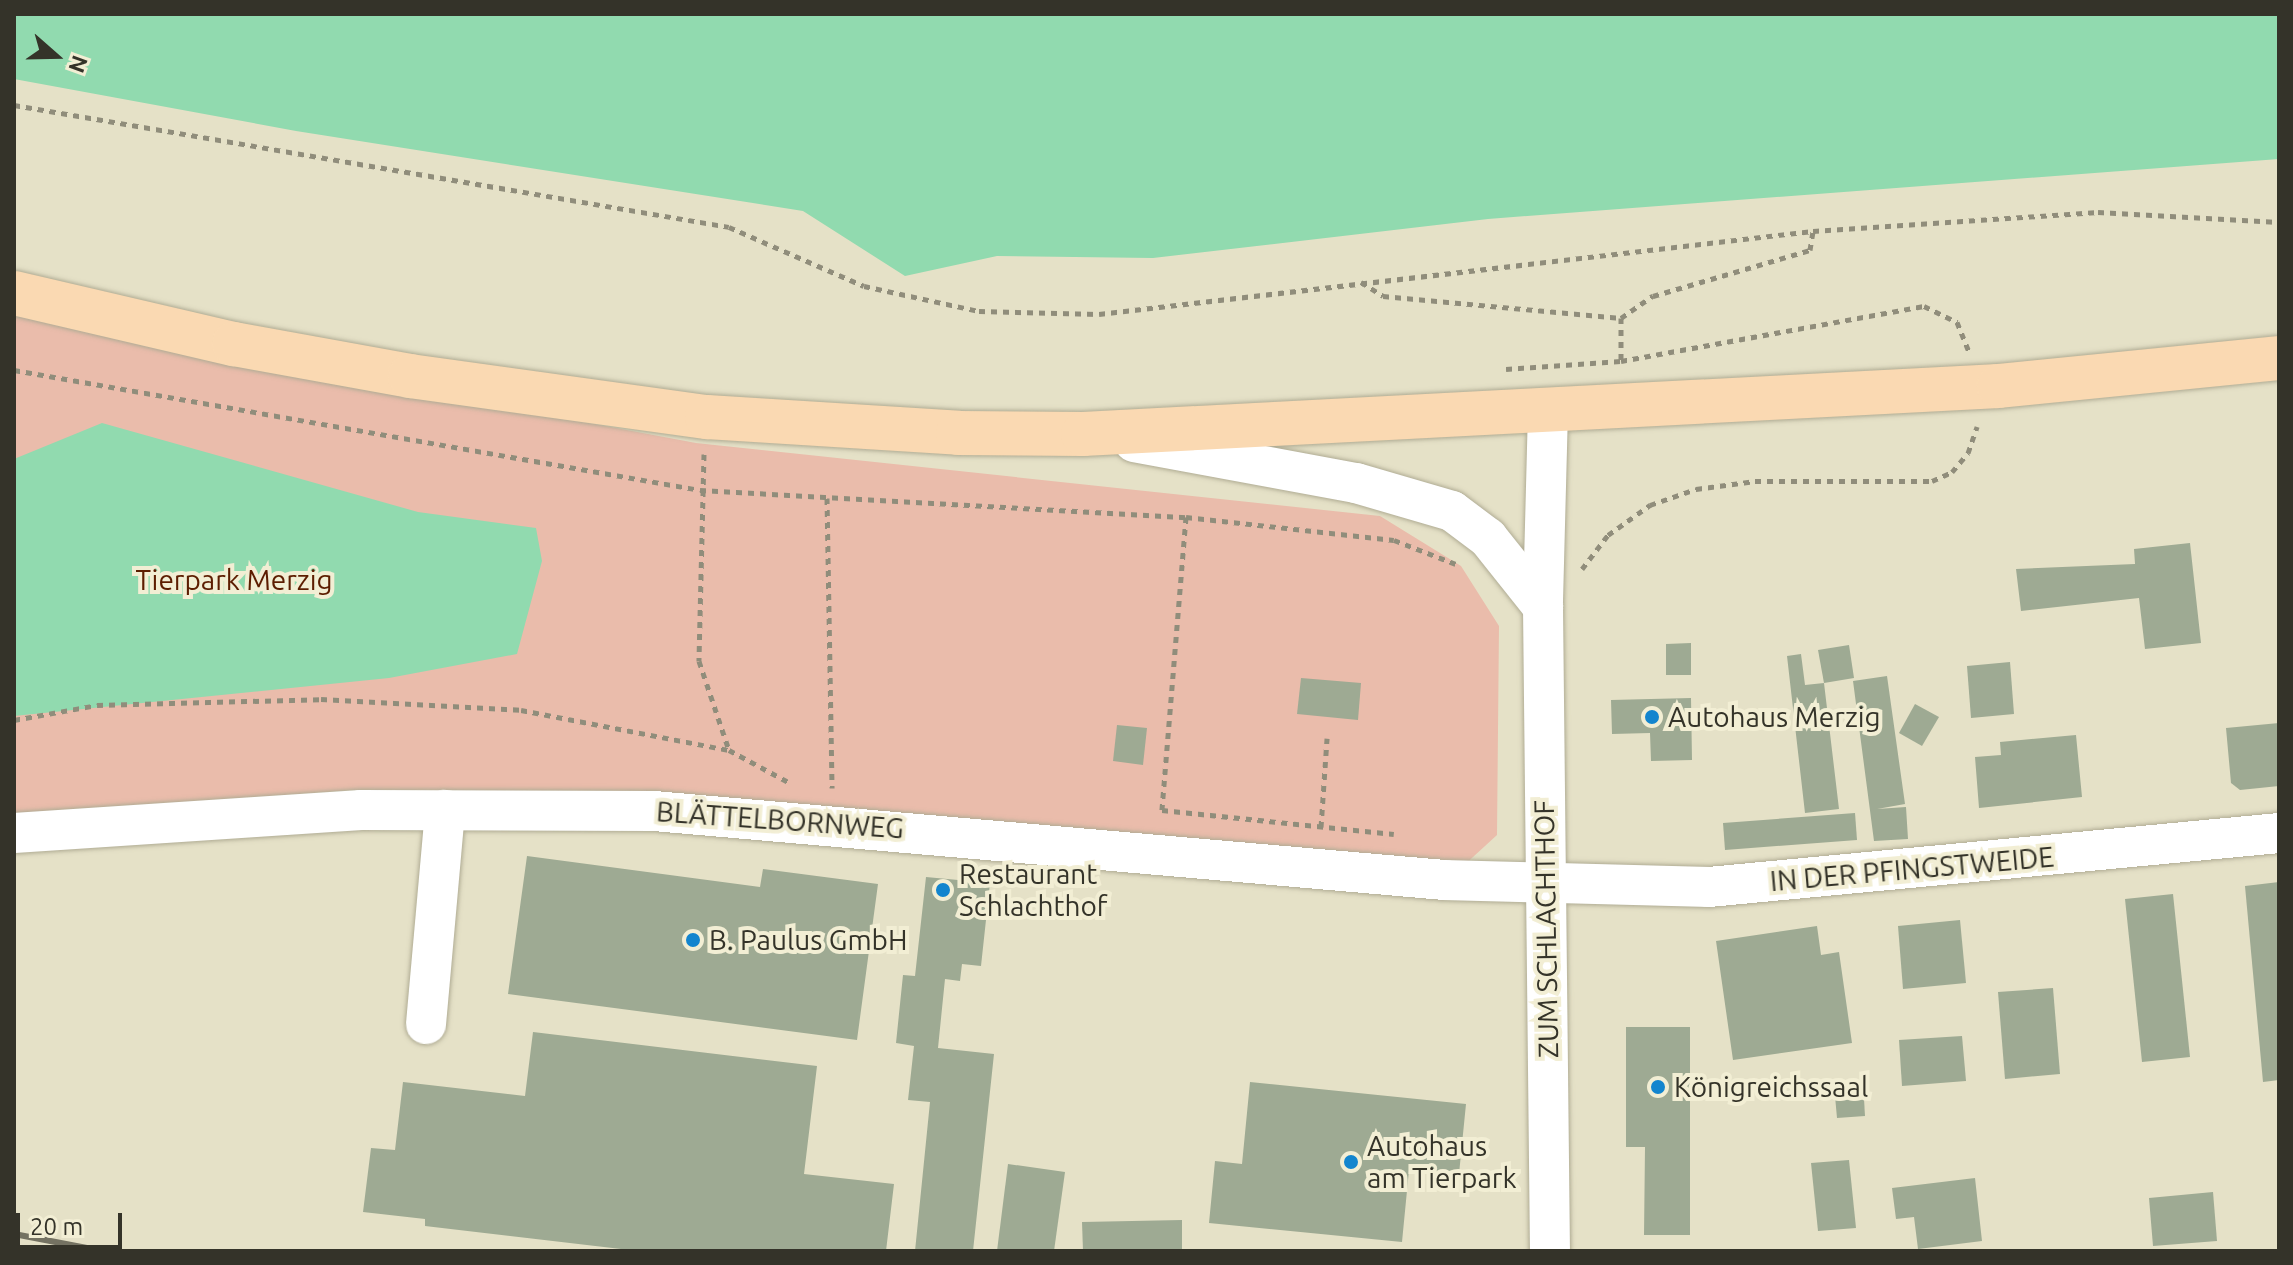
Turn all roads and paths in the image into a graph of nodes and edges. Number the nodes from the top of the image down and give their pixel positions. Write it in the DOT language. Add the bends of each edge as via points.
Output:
graph roads {
  1 [pos="14,105"];
  2 [pos="2279,222"];
  3 [pos="1813,231"];
  4 [pos="1360,281"];
  5 [pos="14,293"];
  6 [pos="1621,318"];
  7 [pos="1970,354"];
  8 [pos="2279,358"];
  9 [pos="1621,361"];
  10 [pos="1501,369"];
  11 [pos="14,370"];
  12 [pos="1548,410"];
  13 [pos="1982,414"];
  14 [pos="707,417"];
  15 [pos="1083,434"];
  16 [pos="700,490"];
  17 [pos="827,498"];
  18 [pos="1186,517"];
  19 [pos="1461,566"];
  20 [pos="1543,607"];
  21 [pos="14,720"];
  22 [pos="1327,738"];
  23 [pos="729,750"];
  24 [pos="445,810"];
  25 [pos="833,813"];
  26 [pos="1321,827"];
  27 [pos="14,833"];
  28 [pos="2279,833"];
  29 [pos="1399,835"];
  30 [pos="1545,885"];
  31 [pos="426,1024"];
  32 [pos="1550,1251"];
  1 -- 4 [label="path" via="729,227 864,286 979,311 1099,314"];
  2 -- 3 [label="path" via="2098,212"];
  3 -- 4 [label="path"];
  3 -- 6 [label="path" via="1810,250 1653,296"];
  4 -- 6 [label="path" via="1383,296"];
  5 -- 14 [label="main road" via="381,371"];
  6 -- 9 [label="path"];
  7 -- 9 [label="path" via="1957,322 1924,306"];
  8 -- 12 [label="main road" via="1999,386"];
  9 -- 10 [label="path"];
  11 -- 16 [label="path"];
  12 -- 15 [label="main road"];
  12 -- 20 [label="street, ZUM SCHLACHTHOF"];
  13 -- 20 [label="path" via="1968,453 1952,472 1932,481 1755,481 1696,489 1650,505 1608,535 1568,591"];
  14 -- 15 [label="main road"];
  14 -- 16 [label="path"];
  15 -- 20 [label="street" via="1239,458 1440,507 1488,538"];
  16 -- 17 [label="path"];
  16 -- 23 [label="path" via="699,661"];
  17 -- 18 [label="path"];
  17 -- 25 [label="path"];
  18 -- 19 [label="path" via="1394,540"];
  18 -- 26 [label="path" via="1162,810"];
  20 -- 30 [label="street, ZUM SCHLACHTHOF"];
  21 -- 23 [label="path" via="97,705 321,699 521,710"];
  22 -- 26 [label="path"];
  23 -- 25 [label="path"];
  24 -- 25 [label="street, BLÄTTELBORNWEG"];
  24 -- 27 [label="street, BLÄTTELBORNWEG"];
  24 -- 31 [label="street"];
  25 -- 30 [label="street, BLÄTTELBORNWEG"];
  26 -- 29 [label="path"];
  28 -- 30 [label="street, IN DER PFINGSTWEIDE" via="1724,886"];
  30 -- 32 [label="street, ZUM SCHLACHTHOF"];
}
